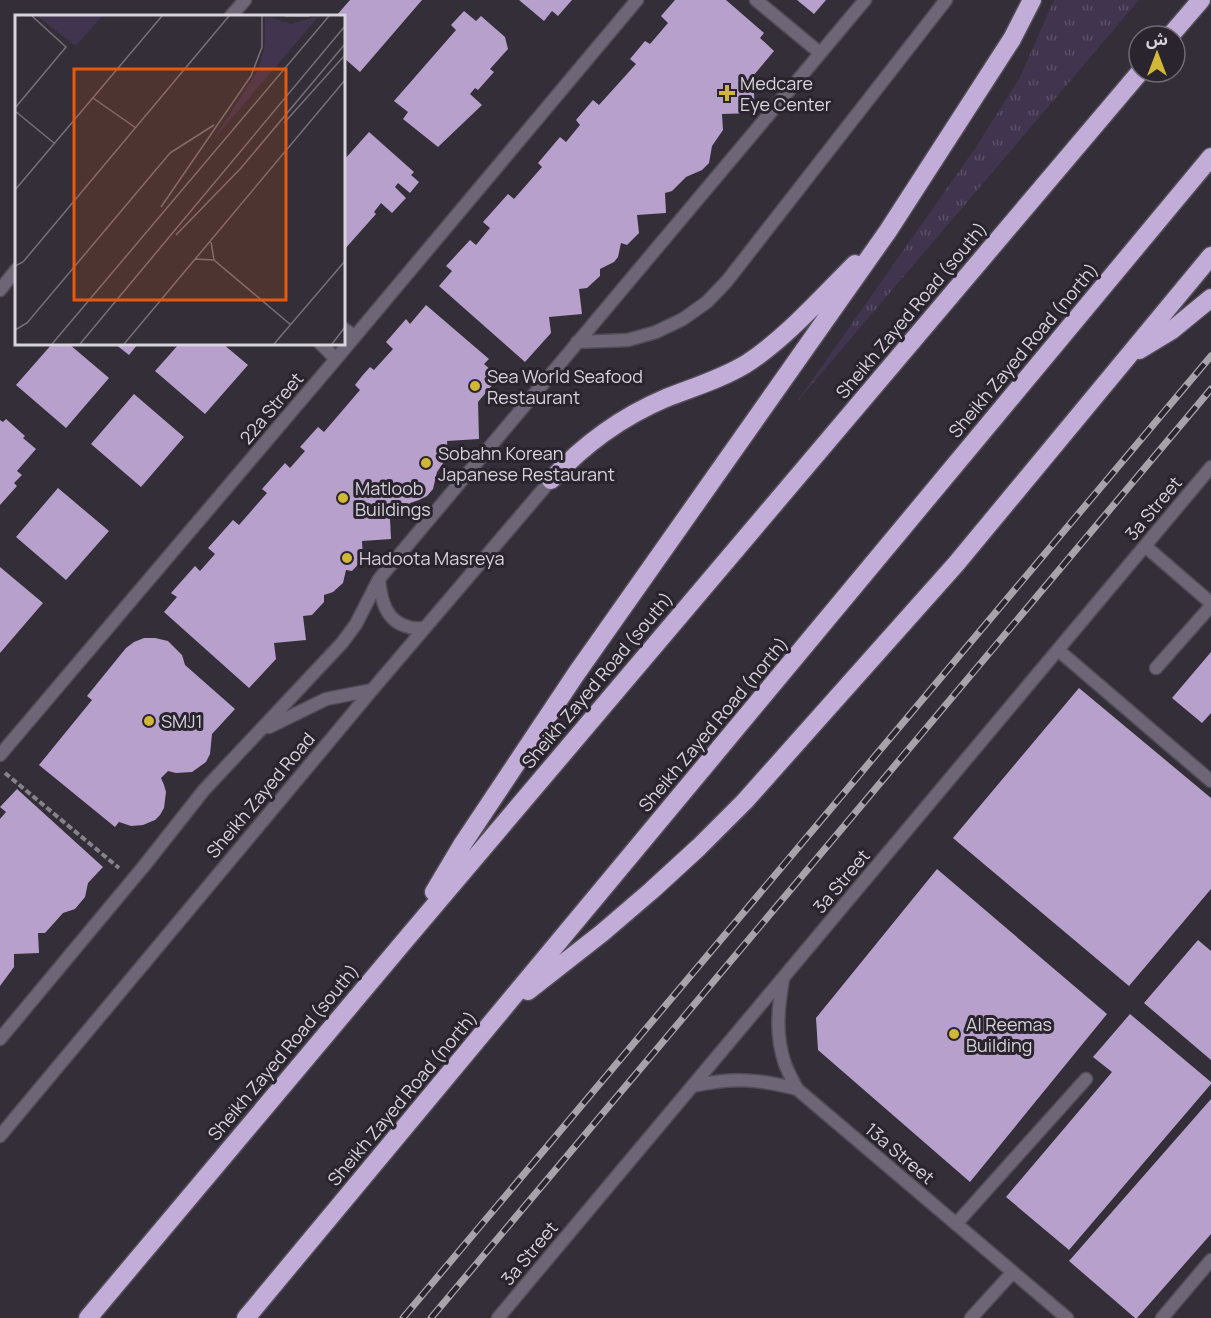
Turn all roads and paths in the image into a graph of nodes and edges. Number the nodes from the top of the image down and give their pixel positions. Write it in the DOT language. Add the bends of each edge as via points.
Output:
graph roads {
  1 [pos="245,0"];
  2 [pos="637,0"];
  3 [pos="756,0"];
  4 [pos="865,0"];
  5 [pos="946,0"];
  6 [pos="1032,0"];
  7 [pos="1201,0"];
  8 [pos="232,15"];
  9 [pos="1180,24"];
  10 [pos="820,53"];
  11 [pos="1130,84"];
  12 [pos="1211,157"];
  13 [pos="888,231"];
  14 [pos="1211,256"];
  15 [pos="15,271"];
  16 [pos="0,290"];
  17 [pos="1211,298"];
  18 [pos="345,330"];
  19 [pos="355,336"];
  20 [pos="578,342"];
  21 [pos="322,345"];
  22 [pos="336,358"];
  23 [pos="1125,359"];
  24 [pos="1211,466"];
  25 [pos="551,480"];
  26 [pos="1145,546"];
  27 [pos="379,579"];
  28 [pos="1211,604"];
  29 [pos="424,628"];
  30 [pos="1058,650"];
  31 [pos="1156,668"];
  32 [pos="372,690"];
  33 [pos="259,733"];
  34 [pos="0,755"];
  35 [pos="0,768"];
  36 [pos="1211,781"];
  37 [pos="132,880"];
  38 [pos="407,938"];
  39 [pos="783,979"];
  40 [pos="501,1012"];
  41 [pos="0,1039"];
  42 [pos="1086,1079"];
  43 [pos="693,1086"];
  44 [pos="797,1089"];
  45 [pos="0,1136"];
  46 [pos="956,1224"];
  47 [pos="1211,1260"];
  48 [pos="1012,1273"];
  49 [pos="88,1318"];
  50 [pos="246,1318"];
  51 [pos="498,1318"];
  52 [pos="971,1318"];
  53 [pos="1067,1318"];
  54 [pos="1162,1318"];
  1 -- 8 [label="street"];
  2 -- 19 [label="street, 22a Street"];
  3 -- 10 [label="street"];
  4 -- 10 [label="street"];
  5 -- 20 [label="street" via="727,281 706,302 656,332 628,340"];
  6 -- 13 [label="highway" via="1012,39"];
  7 -- 9 [label="highway"];
  10 -- 20 [label="street"];
  11 -- 38 [label="highway, Sheikh Zayed Road (south)"];
  12 -- 40 [label="highway, Sheikh Zayed Road (north)"];
  13 -- 25 [label="highway" via="764,351 730,373 616,424 585,446"];
  13 -- 38 [label="highway" via="518,759"];
  14 -- 23 [label="highway"];
  15 -- 16 [label="street"];
  17 -- 23 [label="highway" via="1172,330"];
  18 -- 19 [label="street"];
  19 -- 22 [label="street, 22a Street"];
  20 -- 27 [label="street"];
  21 -- 22 [label="street"];
  22 -- 34 [label="street, 22a Street"];
  23 -- 40 [label="highway" via="956,564 745,801 651,891"];
  24 -- 26 [label="street, 3a Street"];
  25 -- 29 [label="street, Sheikh Zayed Road"];
  26 -- 28 [label="street"];
  26 -- 30 [label="street, 3a Street"];
  27 -- 29 [label="street" via="380,597 396,621 409,628"];
  27 -- 33 [label="street" via="342,643"];
  28 -- 31 [label="street"];
  29 -- 32 [label="street, Sheikh Zayed Road"];
  30 -- 36 [label="street"];
  30 -- 39 [label="street, 3a Street"];
  32 -- 33 [label="street" via="326,699"];
  32 -- 45 [label="street, Sheikh Zayed Road"];
  33 -- 37 [label="street" via="204,790"];
  35 -- 37 [label="path"];
  37 -- 41 [label="street"];
  38 -- 49 [label="highway, Sheikh Zayed Road (south)"];
  39 -- 43 [label="street, 3a Street"];
  39 -- 44 [label="street, 13a Street" via="778,1036"];
  40 -- 50 [label="highway, Sheikh Zayed Road (north)"];
  42 -- 46 [label="street"];
  43 -- 44 [label="street" via="745,1079"];
  43 -- 51 [label="street, 3a Street"];
  44 -- 46 [label="street, 13a Street"];
  46 -- 48 [label="street, 13a Street"];
  47 -- 54 [label="street"];
  48 -- 52 [label="street"];
  48 -- 53 [label="street, 13a Street"];
}
